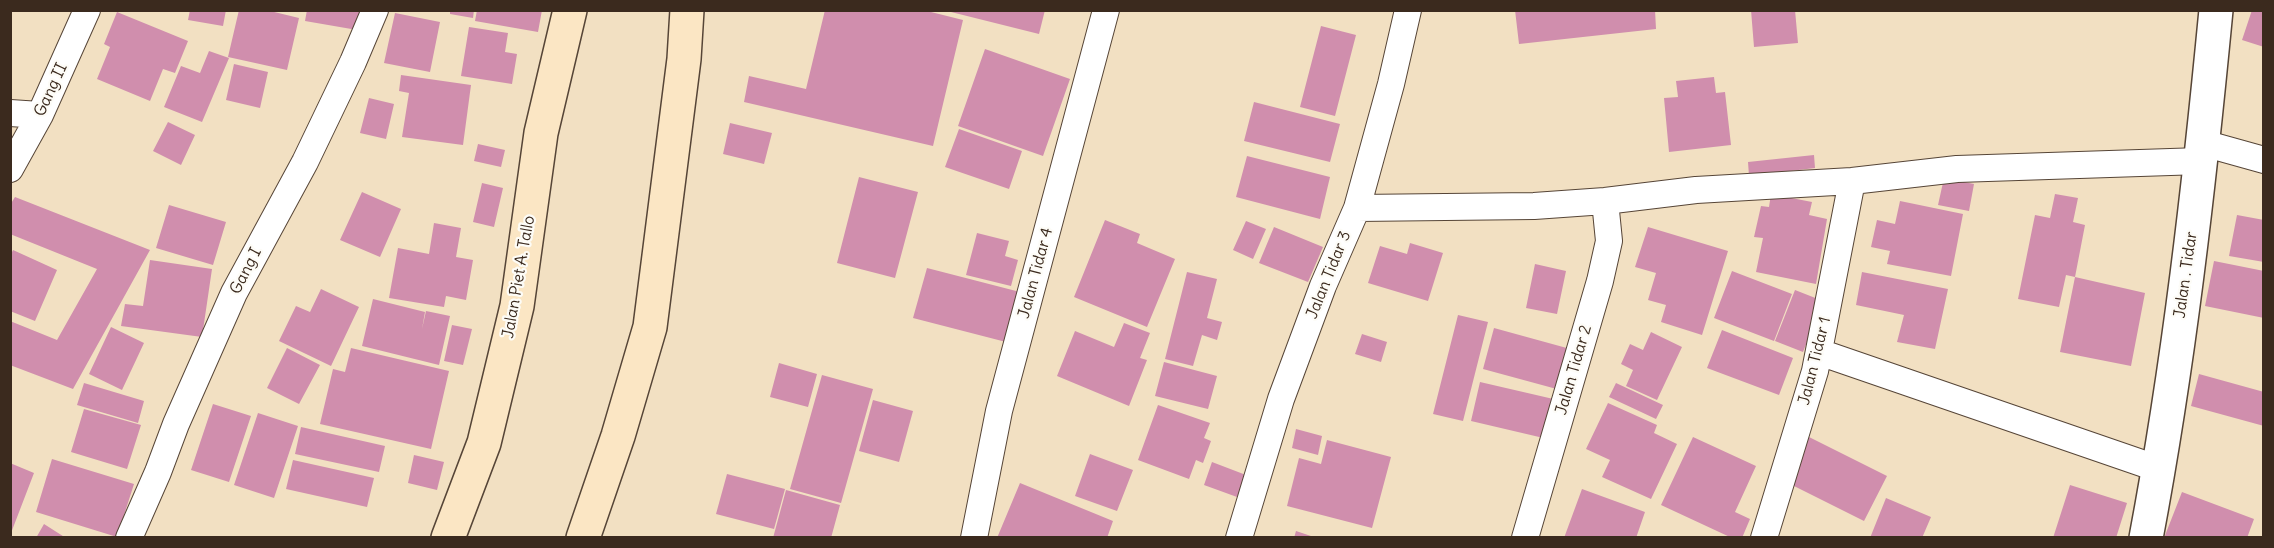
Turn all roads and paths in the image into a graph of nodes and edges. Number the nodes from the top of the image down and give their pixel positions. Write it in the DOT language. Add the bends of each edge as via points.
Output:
graph roads {
  1 [pos="87,10"];
  2 [pos="375,10"];
  3 [pos="570,10"];
  4 [pos="687,10"];
  5 [pos="1106,10"];
  6 [pos="1408,10"];
  7 [pos="2216,10"];
  8 [pos="10,113"];
  9 [pos="40,115"];
  10 [pos="2202,152"];
  11 [pos="2264,160"];
  12 [pos="10,169"];
  13 [pos="1852,181"];
  14 [pos="1605,201"];
  15 [pos="1357,208"];
  16 [pos="1819,352"];
  17 [pos="2159,469"];
  18 [pos="129,537"];
  19 [pos="448,537"];
  20 [pos="583,537"];
  21 [pos="974,537"];
  22 [pos="1239,537"];
  23 [pos="1525,537"];
  24 [pos="1764,537"];
  25 [pos="2146,537"];
  1 -- 9 [label="street, Gang II"];
  2 -- 18 [label="street, Gang I" via="305,162 234,293"];
  3 -- 19 [label="main road, Jalan Piet A. Tallo" via="541,133 517,306 484,442"];
  4 -- 20 [label="main road" via="650,327"];
  5 -- 21 [label="street, Jalan Tidar 4" via="999,411"];
  6 -- 15 [label="street, Jalan Tidar 3"];
  7 -- 10 [label="street, Jalan . Tidar"];
  8 -- 9 [label="street"];
  9 -- 12 [label="street, Gang II"];
  10 -- 11 [label="street"];
  10 -- 13 [label="street" via="1957,169"];
  10 -- 17 [label="street, Jalan . Tidar"];
  13 -- 14 [label="street" via="1696,190"];
  13 -- 16 [label="street, Jalan Tidar 1"];
  14 -- 15 [label="street"];
  14 -- 23 [label="street, Jalan Tidar 2" via="1609,241 1600,281"];
  15 -- 22 [label="street, Jalan Tidar 3" via="1281,399"];
  16 -- 17 [label="street"];
  16 -- 24 [label="street, Jalan Tidar 1"];
  17 -- 25 [label="street, Jalan . Tidar"];
}
